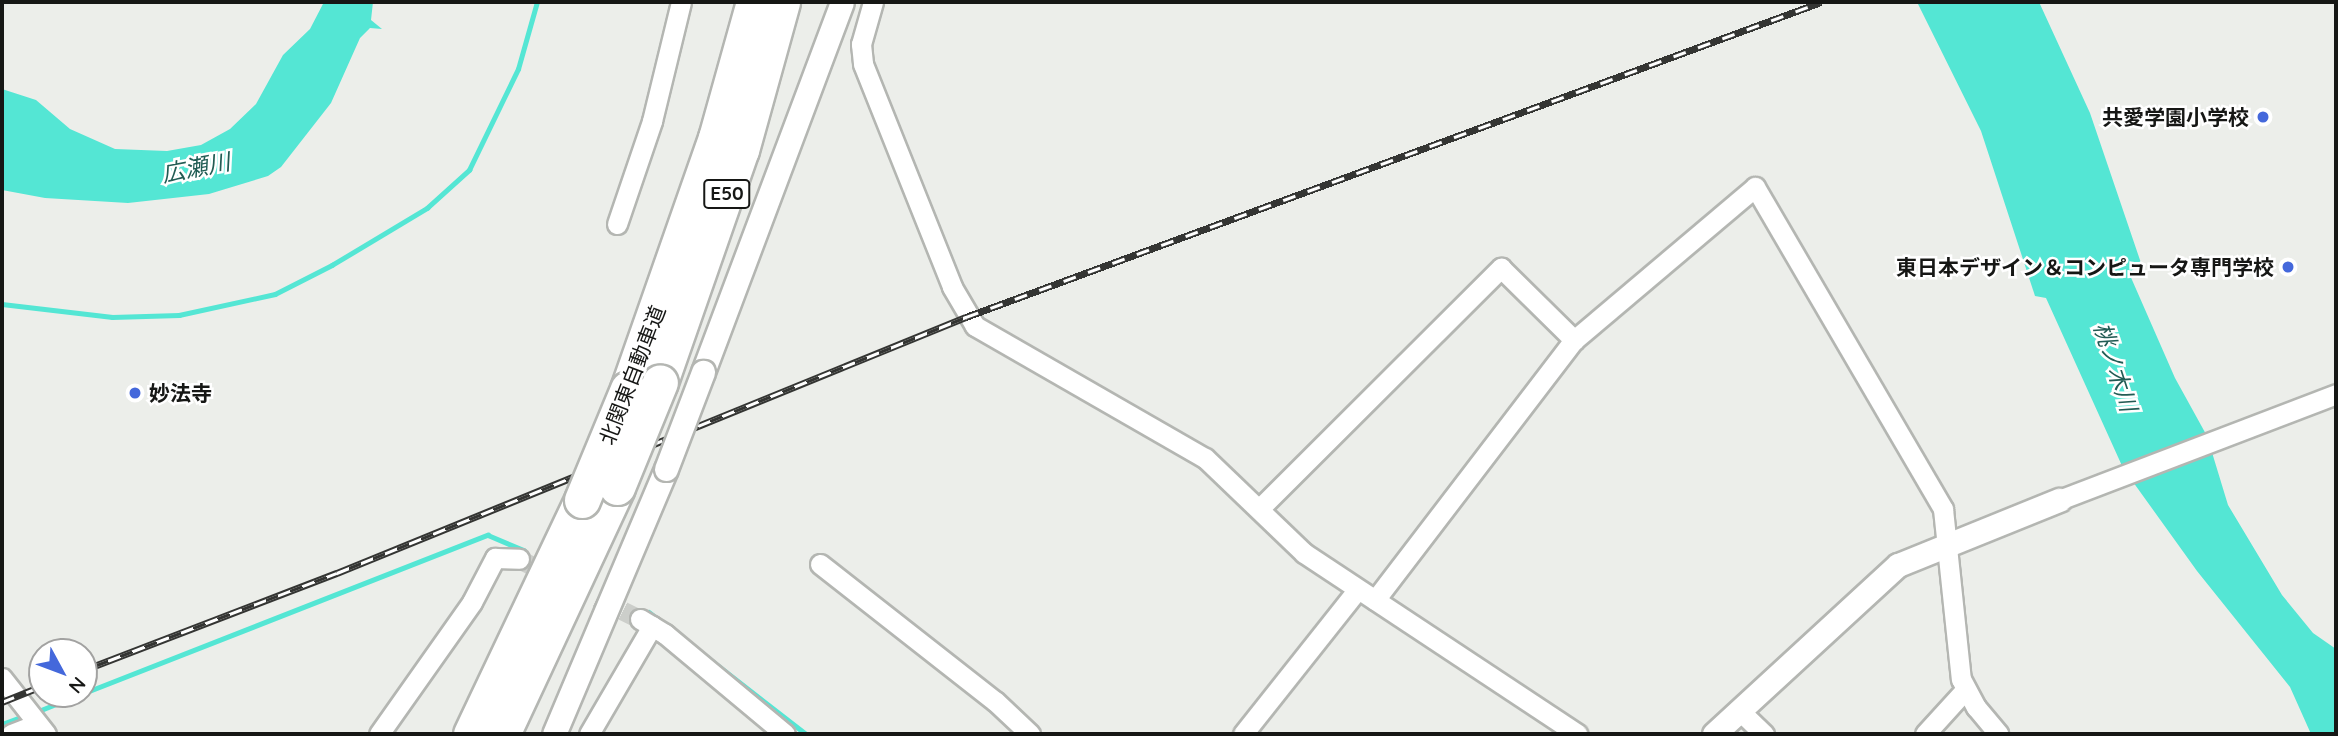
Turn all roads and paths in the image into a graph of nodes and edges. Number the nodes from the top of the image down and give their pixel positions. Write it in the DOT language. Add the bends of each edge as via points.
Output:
graph roads {
  1 [pos="681,2"];
  2 [pos="742,2"];
  3 [pos="754,2"];
  4 [pos="782,2"];
  5 [pos="842,2"];
  6 [pos="873,2"];
  7 [pos="716,138"];
  8 [pos="617,224"];
  9 [pos="1574,340"];
  10 [pos="644,385"];
  11 [pos="2336,394"];
  12 [pos="2059,500"];
  13 [pos="1259,509"];
  14 [pos="1950,541"];
  15 [pos="519,559"];
  16 [pos="820,564"];
  17 [pos="1357,590"];
  18 [pos="1375,600"];
  19 [pos="2,678"];
  20 [pos="1965,690"];
  21 [pos="1739,710"];
  22 [pos="40,729"];
  23 [pos="11,734"];
  24 [pos="379,734"];
  25 [pos="471,734"];
  26 [pos="502,734"];
  27 [pos="554,734"];
  28 [pos="589,734"];
  29 [pos="785,734"];
  30 [pos="1030,734"];
  31 [pos="1243,734"];
  32 [pos="1577,734"];
  33 [pos="1714,734"];
  34 [pos="1764,734"];
  35 [pos="1925,734"];
  36 [pos="1999,734"];
  1 -- 8 [label="street" via="652,121"];
  2 -- 7 [label="highway"];
  3 -- 7 [label="highway, 北関東自動車道 / E50"];
  4 -- 10 [label="highway, 北関東自動車道 / E50" via="741,150"];
  5 -- 27 [label="street, bridge" via="666,469"];
  6 -- 13 [label="street" via="862,44 863,64 966,317 988,336 1205,458"];
  7 -- 10 [label="highway, 北関東自動車道 / E50"];
  9 -- 13 [label="street" via="1502,268"];
  9 -- 14 [label="street" via="1755,187 1943,509"];
  9 -- 18 [label="street"];
  10 -- 25 [label="highway, 北関東自動車道 / E50, bridge" via="582,500"];
  10 -- 26 [label="highway, 北関東自動車道 / E50, bridge" via="617,487"];
  11 -- 12 [label="street"];
  12 -- 14 [label="street"];
  13 -- 17 [label="street" via="1304,553"];
  14 -- 20 [label="street" via="1953,631"];
  14 -- 21 [label="street" via="1898,565"];
  15 -- 24 [label="street" via="495,558 472,602"];
  16 -- 30 [label="street" via="995,701"];
  17 -- 18 [label="street"];
  17 -- 31 [label="street"];
  18 -- 32 [label="street"];
  19 -- 22 [label="street"];
  20 -- 35 [label="street"];
  20 -- 36 [label="street"];
  21 -- 33 [label="street"];
  21 -- 34 [label="street"];
  22 -- 23 [label="street"];
  28 -- 29 [label="street" via="646,623"];
}
